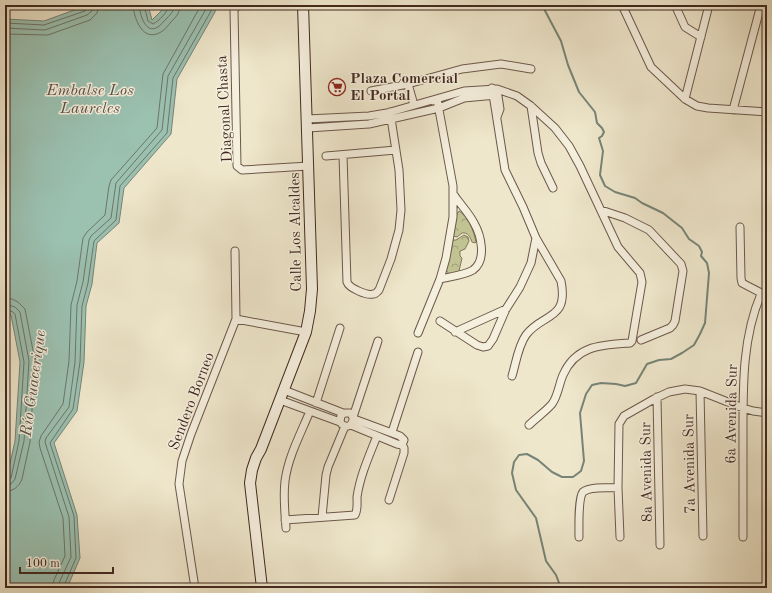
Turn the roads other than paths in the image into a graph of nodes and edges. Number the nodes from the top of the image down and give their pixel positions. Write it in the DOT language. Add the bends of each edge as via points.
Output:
graph roads {
  1 [pos="238,5"];
  2 [pos="303,5"];
  3 [pos="622,5"];
  4 [pos="675,5"];
  5 [pos="709,5"];
  6 [pos="761,5"];
  7 [pos="701,37"];
  8 [pos="531,69"];
  9 [pos="408,84"];
  10 [pos="372,91"];
  11 [pos="494,92"];
  12 [pos="437,99"];
  13 [pos="685,99"];
  14 [pos="414,105"];
  15 [pos="531,106"];
  16 [pos="439,108"];
  17 [pos="733,110"];
  18 [pos="767,112"];
  19 [pos="391,116"];
  20 [pos="307,124"];
  21 [pos="396,150"];
  22 [pos="343,155"];
  23 [pos="326,156"];
  24 [pos="309,166"];
  25 [pos="553,188"];
  26 [pos="454,195"];
  27 [pos="601,210"];
  28 [pos="740,227"];
  29 [pos="536,238"];
  30 [pos="235,251"];
  31 [pos="440,279"];
  32 [pos="764,295"];
  33 [pos="506,309"];
  34 [pos="236,319"];
  35 [pos="440,321"];
  36 [pos="340,328"];
  37 [pos="306,332"];
  38 [pos="418,332"];
  39 [pos="455,332"];
  40 [pos="642,340"];
  41 [pos="378,341"];
  42 [pos="418,352"];
  43 [pos="512,376"];
  44 [pos="700,391"];
  45 [pos="282,395"];
  46 [pos="657,398"];
  47 [pos="316,403"];
  48 [pos="743,408"];
  49 [pos="310,411"];
  50 [pos="767,413"];
  51 [pos="343,414"];
  52 [pos="349,422"];
  53 [pos="529,425"];
  54 [pos="392,432"];
  55 [pos="377,436"];
  56 [pos="402,445"];
  57 [pos="261,449"];
  58 [pos="618,488"];
  59 [pos="389,500"];
  60 [pos="322,517"];
  61 [pos="285,520"];
  62 [pos="286,528"];
  63 [pos="579,536"];
  64 [pos="703,536"];
  65 [pos="620,537"];
  66 [pos="743,537"];
  67 [pos="660,545"];
  68 [pos="194,588"];
  69 [pos="262,588"];
  70 [pos="267,588"];
  1 -- 24 [label="street, Diagonal Chasta" via="234,10 237,166 242,170"];
  2 -- 20 [label="main road, Calle Los Alcaldes"];
  3 -- 13 [label="street" via="651,67"];
  4 -- 7 [label="street" via="685,26"];
  5 -- 7 [label="street"];
  6 -- 17 [label="street"];
  7 -- 13 [label="street"];
  8 -- 9 [label="street" via="501,64 462,69"];
  9 -- 10 [label="street"];
  9 -- 14 [label="street"];
  11 -- 12 [label="street" via="464,91"];
  11 -- 15 [label="street" via="506,92 517,96"];
  11 -- 16 [label="street" via="464,98"];
  11 -- 29 [label="street" via="494,110 505,170"];
  12 -- 14 [label="street"];
  12 -- 16 [label="street"];
  13 -- 17 [label="street" via="697,106"];
  14 -- 19 [label="street"];
  15 -- 25 [label="street" via="538,153"];
  15 -- 27 [label="street" via="555,128 569,146"];
  16 -- 19 [label="street"];
  16 -- 26 [label="street"];
  17 -- 18 [label="street"];
  19 -- 20 [label="street" via="369,124"];
  19 -- 21 [label="street"];
  20 -- 24 [label="main road, Calle Los Alcaldes"];
  21 -- 22 [label="street"];
  21 -- 22 [label="street" via="400,170 399,230 391,259 378,290 370,295 351,288 346,282"];
  22 -- 23 [label="street"];
  24 -- 37 [label="main road, Calle Los Alcaldes" via="312,289"];
  26 -- 31 [label="street" via="453,217"];
  26 -- 31 [label="street" via="474,223 481,244 481,256 473,270"];
  27 -- 40 [label="street" via="626,218 649,230 681,264 683,271 673,325"];
  27 -- 53 [label="street" via="618,247 642,278 634,339 630,343 594,347 581,352 563,374 552,404"];
  28 -- 32 [label="street" via="742,283"];
  29 -- 33 [label="street" via="531,263"];
  29 -- 43 [label="street" via="561,281 562,302 553,315 526,336"];
  30 -- 34 [label="street"];
  31 -- 38 [label="street"];
  32 -- 48 [label="street, 6a Avenida Sur" via="754,309 749,332 745,356"];
  33 -- 39 [label="street"];
  33 -- 39 [label="street" via="488,346 478,345"];
  34 -- 37 [label="street"];
  34 -- 68 [label="street, Sendero Borneo" via="182,461 179,484"];
  35 -- 39 [label="street"];
  36 -- 47 [label="street"];
  37 -- 45 [label="main road, Calle Los Alcaldes"];
  41 -- 52 [label="street"];
  42 -- 54 [label="street"];
  44 -- 46 [label="street" via="685,389 669,392"];
  44 -- 48 [label="street"];
  44 -- 64 [label="street, 7a Avenida Sur"];
  45 -- 47 [label="street"];
  45 -- 49 [label="street"];
  45 -- 57 [label="main road, Calle Los Alcaldes"];
  46 -- 58 [label="street" via="624,416 619,424"];
  46 -- 67 [label="street, 8a Avenida Sur"];
  47 -- 51 [label="street"];
  48 -- 50 [label="street"];
  48 -- 66 [label="street, 6a Avenida Sur"];
  49 -- 52 [label="street"];
  49 -- 61 [label="street" via="288,464 284,495"];
  51 -- 52 [label="street" via="340,417"];
  51 -- 52 [label="street" via="348,412"];
  52 -- 54 [label="street"];
  52 -- 55 [label="street"];
  52 -- 60 [label="street" via="328,467"];
  54 -- 56 [label="street" via="403,438"];
  55 -- 56 [label="street"];
  55 -- 60 [label="street" via="362,475 355,515"];
  56 -- 59 [label="street" via="404,453"];
  57 -- 69 [label="main road, Calle Los Alcaldes" via="252,470 250,483"];
  57 -- 70 [label="main road, Calle Los Alcaldes" via="256,483"];
  58 -- 63 [label="street" via="588,489 583,492 580,499"];
  58 -- 65 [label="street"];
  60 -- 61 [label="street"];
  61 -- 62 [label="street"];
}
